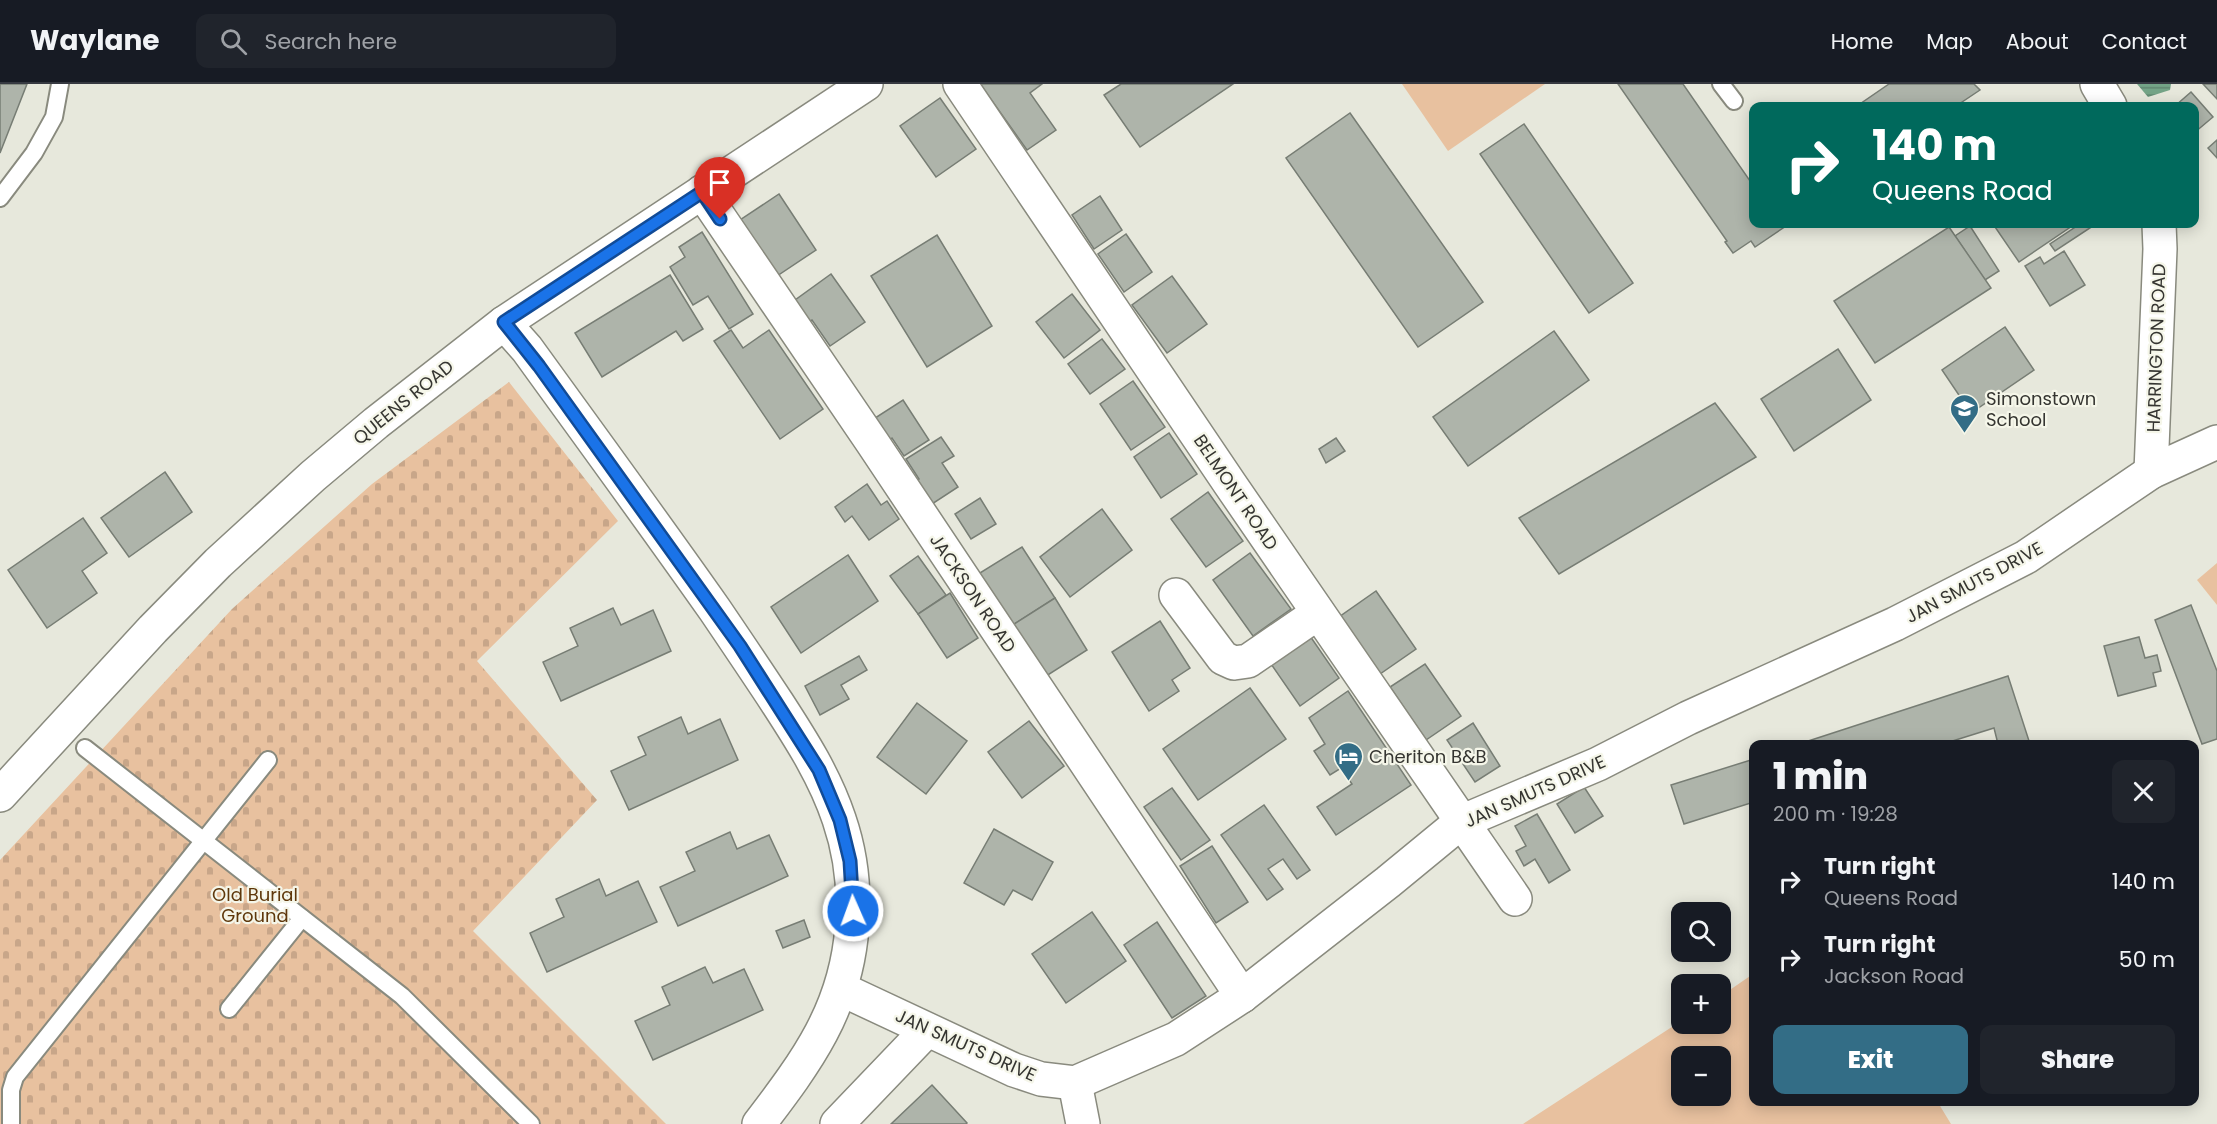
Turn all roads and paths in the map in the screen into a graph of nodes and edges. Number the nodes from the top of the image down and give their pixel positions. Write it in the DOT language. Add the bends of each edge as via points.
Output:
graph roads {
  1 [pos="60,84"];
  2 [pos="866,84"];
  3 [pos="960,84"];
  4 [pos="1721,84"];
  5 [pos="2097,84"];
  6 [pos="1734,101"];
  7 [pos="2108,102"];
  8 [pos="702,192"];
  9 [pos="0,198"];
  10 [pos="2159,228"];
  11 [pos="504,322"];
  12 [pos="2217,442"];
  13 [pos="2151,472"];
  14 [pos="1176,595"];
  15 [pos="1318,613"];
  16 [pos="85,748"];
  17 [pos="268,760"];
  18 [pos="0,795"];
  19 [pos="1461,822"];
  20 [pos="204,841"];
  21 [pos="1515,899"];
  22 [pos="302,918"];
  23 [pos="841,989"];
  24 [pos="1242,996"];
  25 [pos="230,1009"];
  26 [pos="927,1030"];
  27 [pos="1075,1083"];
  28 [pos="11,1124"];
  29 [pos="531,1124"];
  30 [pos="759,1124"];
  31 [pos="837,1124"];
  32 [pos="1083,1124"];
  1 -- 9 [label="lane" via="54,117 34,153"];
  2 -- 8 [label="street, QUEENS ROAD"];
  3 -- 15 [label="street, BELMONT ROAD"];
  4 -- 6 [label="lane"];
  5 -- 7 [label="street"];
  8 -- 11 [label="street, QUEENS ROAD"];
  8 -- 24 [label="street, JACKSON ROAD"];
  10 -- 13 [label="street, HARRINGTON ROAD"];
  11 -- 18 [label="street, QUEENS ROAD" via="322,468 218,563"];
  11 -- 23 [label="street" via="740,646 819,770 840,820 850,861 852,928"];
  12 -- 13 [label="street, JAN SMUTS DRIVE"];
  13 -- 19 [label="street, JAN SMUTS DRIVE" via="2026,557 1895,624 1688,718 1598,764"];
  14 -- 15 [label="street" via="1223,658 1234,663 1248,661"];
  15 -- 19 [label="street, BELMONT ROAD"];
  16 -- 20 [label="lane"];
  17 -- 20 [label="lane"];
  19 -- 21 [label="street, BELMONT ROAD"];
  19 -- 24 [label="street, JAN SMUTS DRIVE"];
  20 -- 22 [label="lane"];
  20 -- 28 [label="lane" via="15,1077"];
  22 -- 25 [label="lane"];
  22 -- 29 [label="lane" via="402,996"];
  23 -- 26 [label="street, JAN SMUTS DRIVE"];
  23 -- 30 [label="street" via="820,1039"];
  24 -- 27 [label="street, JAN SMUTS DRIVE" via="1176,1039"];
  26 -- 27 [label="street, JAN SMUTS DRIVE" via="1014,1070 1041,1079"];
  26 -- 31 [label="street"];
  27 -- 32 [label="street"];
}
